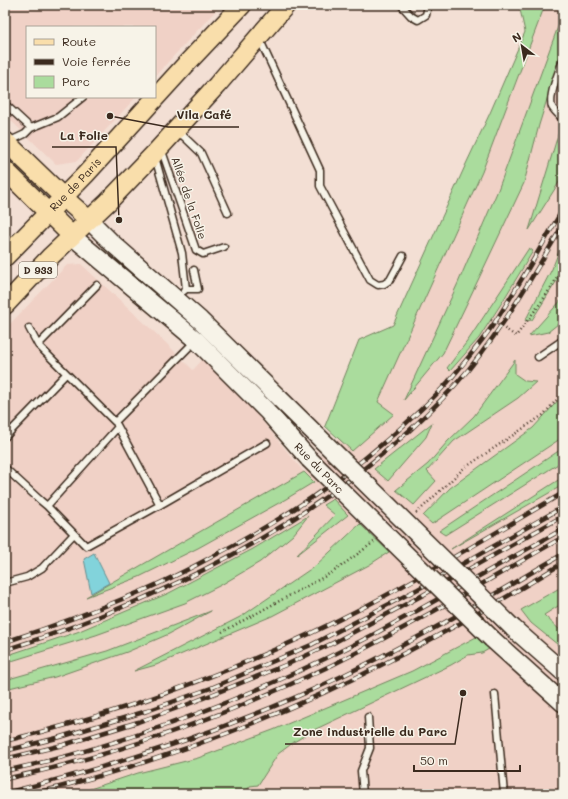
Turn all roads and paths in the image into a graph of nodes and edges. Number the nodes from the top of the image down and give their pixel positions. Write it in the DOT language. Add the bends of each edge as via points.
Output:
graph roads {
  1 [pos="242,5"];
  2 [pos="286,5"];
  3 [pos="401,5"];
  4 [pos="428,5"];
  5 [pos="259,37"];
  6 [pos="563,60"];
  7 [pos="156,97"];
  8 [pos="82,98"];
  9 [pos="155,98"];
  10 [pos="5,104"];
  11 [pos="563,119"];
  12 [pos="31,128"];
  13 [pos="176,130"];
  14 [pos="5,142"];
  15 [pos="157,151"];
  16 [pos="5,170"];
  17 [pos="63,197"];
  18 [pos="228,212"];
  19 [pos="47,213"];
  20 [pos="89,220"];
  21 [pos="72,236"];
  22 [pos="224,247"];
  23 [pos="403,256"];
  24 [pos="5,257"];
  25 [pos="563,266"];
  26 [pos="194,270"];
  27 [pos="96,285"];
  28 [pos="181,294"];
  29 [pos="5,305"];
  30 [pos="491,320"];
  31 [pos="29,328"];
  32 [pos="196,340"];
  33 [pos="563,340"];
  34 [pos="38,345"];
  35 [pos="538,357"];
  36 [pos="66,374"];
  37 [pos="117,425"];
  38 [pos="5,437"];
  39 [pos="267,443"];
  40 [pos="5,468"];
  41 [pos="160,505"];
  42 [pos="47,506"];
  43 [pos="74,534"];
  44 [pos="5,584"];
  45 [pos="563,672"];
  46 [pos="495,694"];
  47 [pos="563,702"];
  48 [pos="368,717"];
  49 [pos="363,794"];
  50 [pos="504,794"];
  1 -- 7 [label="main road, Rue de Paris / D 933"];
  2 -- 5 [label="main road, D 933"];
  3 -- 4 [label="lane" via="418,20 426,15"];
  5 -- 13 [label="main road, D 933"];
  5 -- 23 [label="lane" via="320,170 320,186 370,280 378,285 390,280"];
  6 -- 11 [label="lane" via="551,101 556,113"];
  8 -- 12 [label="lane" via="58,117"];
  9 -- 17 [label="main road, Rue de Paris / D 933"];
  10 -- 12 [label="lane"];
  12 -- 14 [label="lane" via="25,134"];
  13 -- 15 [label="main road, D 933"];
  13 -- 18 [label="lane" via="201,153"];
  14 -- 17 [label="main road"];
  15 -- 20 [label="main road, D 933"];
  15 -- 22 [label="lane, Allée de la Folie" via="196,250 203,254"];
  15 -- 28 [label="lane" via="182,253"];
  16 -- 19 [label="main road"];
  17 -- 19 [label="main road, Rue de Paris / D 933"];
  17 -- 20 [label="main road"];
  19 -- 21 [label="main road"];
  19 -- 24 [label="main road, Rue de Paris / D 933"];
  20 -- 21 [label="main road, D 933"];
  20 -- 28 [label="main road, Rue du Parc" via="112,243"];
  21 -- 29 [label="main road, D 933"];
  21 -- 32 [label="main road, Rue du Parc"];
  25 -- 30 [label="path" via="542,301 516,336"];
  26 -- 28 [label="lane" via="198,289"];
  27 -- 34 [label="lane"];
  28 -- 45 [label="main road, Rue du Parc, bridge" via="200,320 513,628"];
  31 -- 34 [label="lane"];
  32 -- 37 [label="lane"];
  32 -- 47 [label="main road, Rue du Parc, bridge" via="267,411 309,460 492,639"];
  33 -- 35 [label="lane"];
  34 -- 36 [label="lane"];
  36 -- 37 [label="lane"];
  36 -- 38 [label="lane"];
  37 -- 41 [label="lane"];
  37 -- 42 [label="lane"];
  39 -- 41 [label="lane"];
  40 -- 42 [label="lane"];
  41 -- 43 [label="lane" via="86,546"];
  42 -- 43 [label="lane"];
  43 -- 44 [label="lane" via="42,568 27,578"];
  46 -- 50 [label="lane"];
  48 -- 49 [label="lane" via="370,748 361,771"];
}
